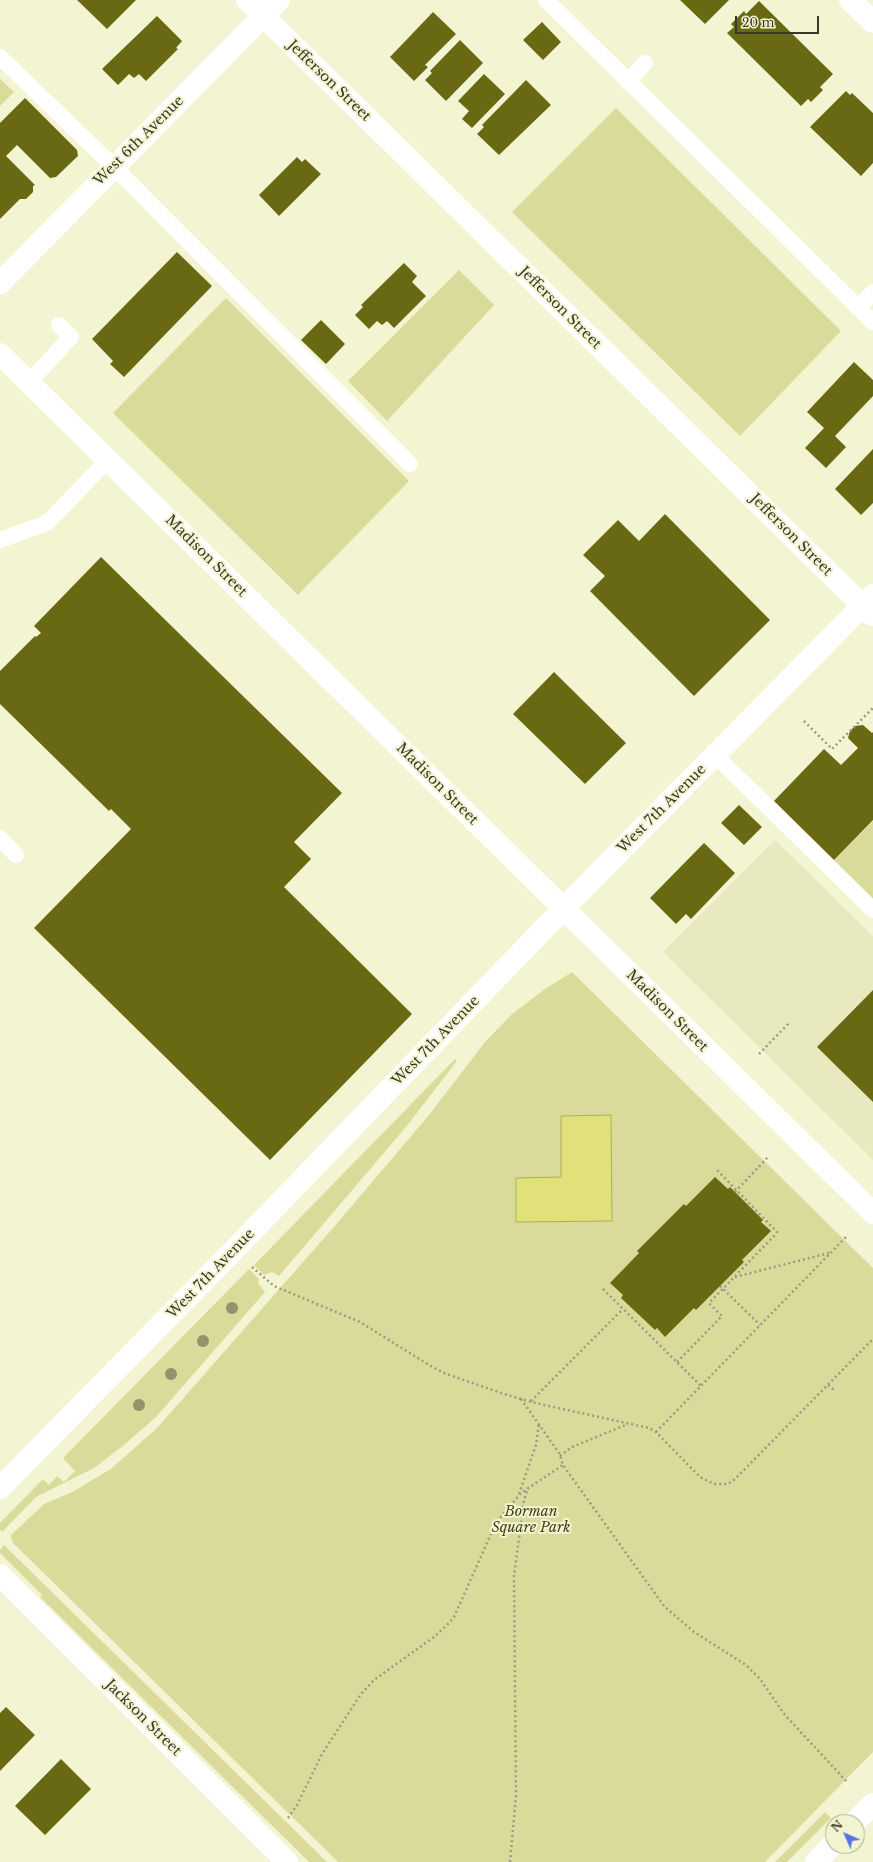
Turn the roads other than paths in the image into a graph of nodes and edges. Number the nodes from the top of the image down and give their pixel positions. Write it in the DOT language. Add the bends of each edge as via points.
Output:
graph roads {
  1 [pos="247,0"];
  2 [pos="279,0"];
  3 [pos="546,0"];
  4 [pos="850,0"];
  5 [pos="263,16"];
  6 [pos="873,22"];
  7 [pos="0,57"];
  8 [pos="645,63"];
  9 [pos="628,82"];
  10 [pos="114,167"];
  11 [pos="0,283"];
  12 [pos="873,292"];
  13 [pos="858,308"];
  14 [pos="873,322"];
  15 [pos="59,325"];
  16 [pos="0,354"];
  17 [pos="28,382"];
  18 [pos="108,460"];
  19 [pos="410,464"];
  20 [pos="0,540"];
  21 [pos="869,605"];
  22 [pos="715,755"];
  23 [pos="0,838"];
  24 [pos="16,855"];
  25 [pos="564,908"];
  26 [pos="873,910"];
  27 [pos="873,1213"];
  28 [pos="0,1488"];
  29 [pos="0,1574"];
  30 [pos="873,1804"];
  31 [pos="863,1814"];
  32 [pos="825,1852"];
  33 [pos="287,1862"];
  34 [pos="816,1862"];
  1 -- 5 [label="street, Jefferson Street"];
  2 -- 5 [label="street, West 6th Avenue"];
  3 -- 9 [label="lane"];
  4 -- 6 [label="street"];
  5 -- 10 [label="street, West 6th Avenue"];
  5 -- 21 [label="street, Jefferson Street"];
  7 -- 10 [label="lane"];
  8 -- 9 [label="lane"];
  9 -- 13 [label="lane"];
  10 -- 11 [label="street, West 6th Avenue"];
  10 -- 19 [label="lane"];
  12 -- 13 [label="lane"];
  13 -- 14 [label="lane"];
  15 -- 17 [label="lane" via="71,338"];
  16 -- 17 [label="street, Madison Street"];
  17 -- 18 [label="street, Madison Street"];
  18 -- 20 [label="lane" via="47,523"];
  18 -- 25 [label="street, Madison Street"];
  21 -- 22 [label="street, West 7th Avenue"];
  22 -- 25 [label="street, West 7th Avenue"];
  22 -- 26 [label="lane"];
  23 -- 24 [label="lane"];
  25 -- 27 [label="street, Madison Street"];
  25 -- 28 [label="street, West 7th Avenue"];
  29 -- 33 [label="street, Jackson Street"];
  30 -- 31 [label="street"];
  32 -- 34 [label="street"];
}
